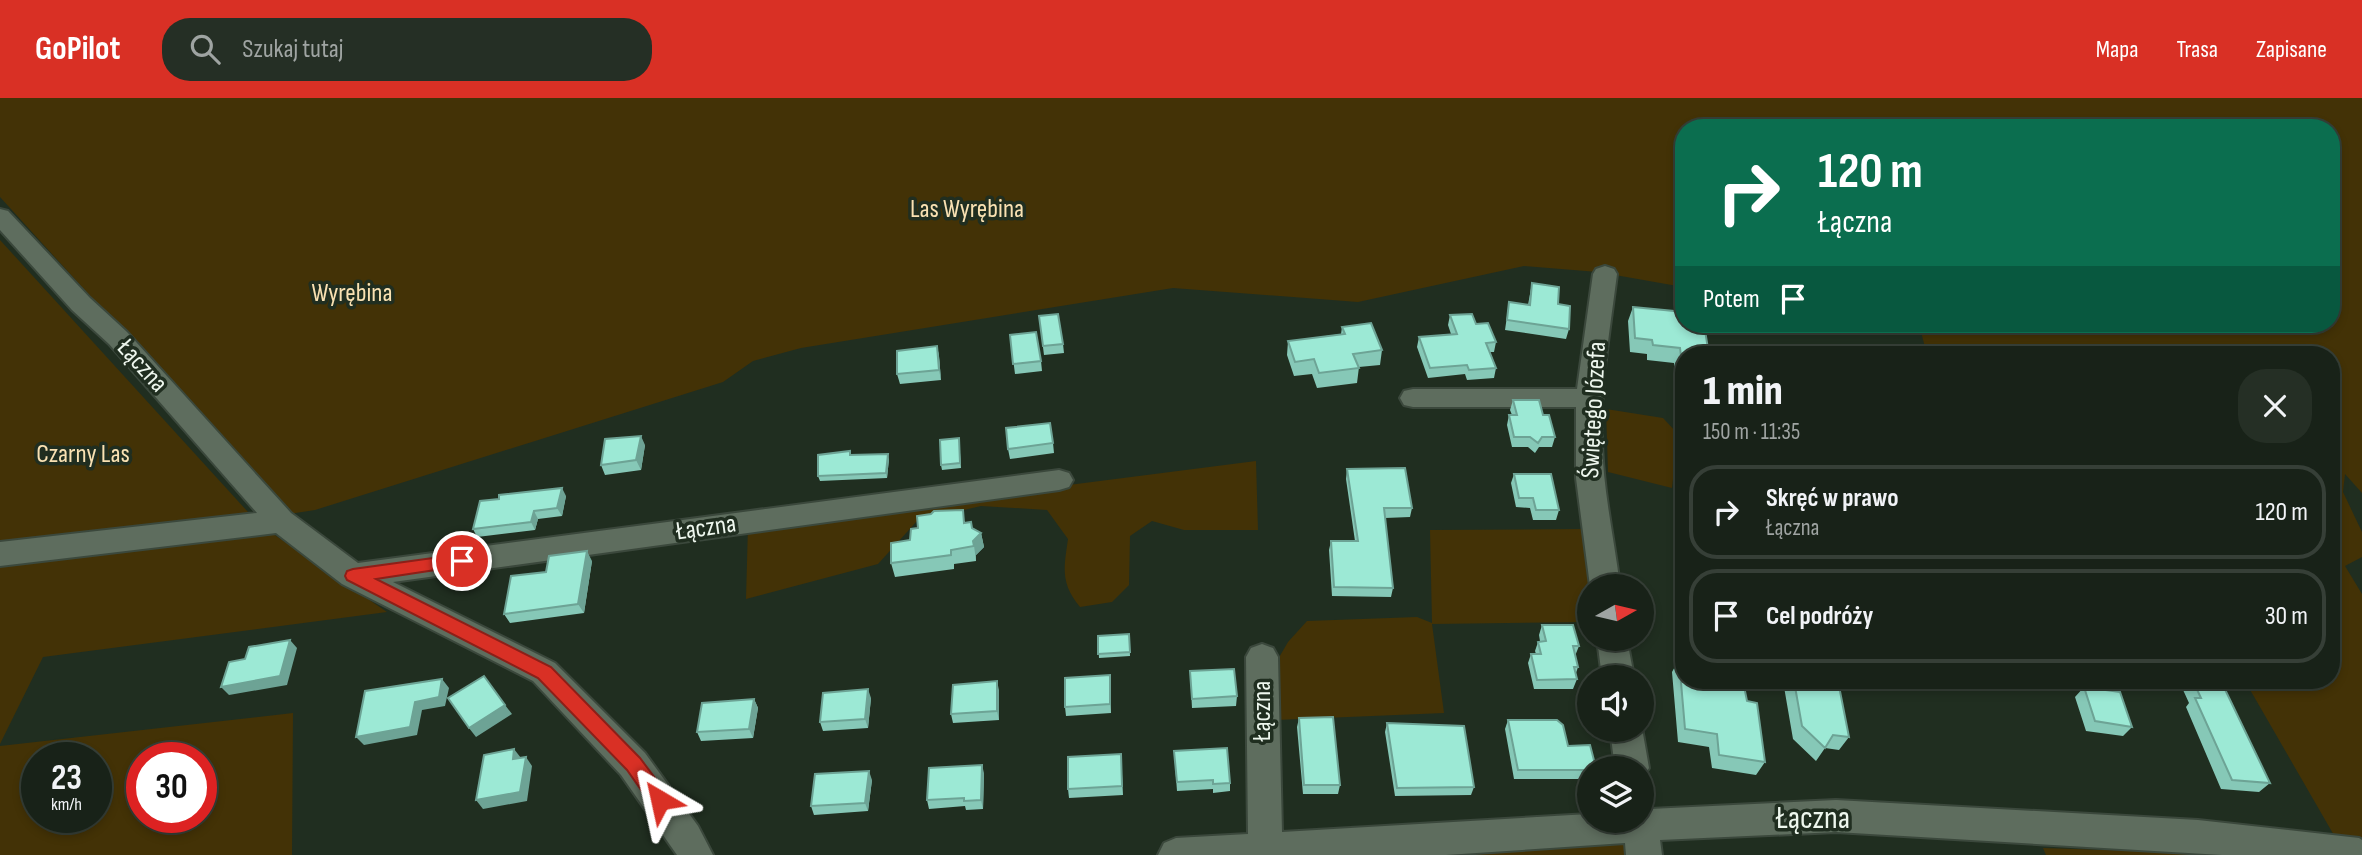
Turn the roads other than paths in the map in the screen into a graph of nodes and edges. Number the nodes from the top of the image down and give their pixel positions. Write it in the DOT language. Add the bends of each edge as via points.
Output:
graph roads {
  1 [pos="0,216"];
  2 [pos="1605,274"];
  3 [pos="1413,398"];
  4 [pos="1590,398"];
  5 [pos="1059,480"];
  6 [pos="281,521"];
  7 [pos="0,554"];
  8 [pos="1603,574"];
  9 [pos="353,576"];
  10 [pos="1262,657"];
  11 [pos="1641,834"];
  12 [pos="1267,849"];
  13 [pos="695,855"];
  14 [pos="1176,855"];
  15 [pos="2359,855"];
  1 -- 6 [label="street, Łączna" via="118,338"];
  2 -- 4 [label="street, Świętego Józefa"];
  3 -- 4 [label="street"];
  4 -- 8 [label="street, Świętego Józefa" via="1589,468"];
  5 -- 9 [label="street, Łączna"];
  6 -- 7 [label="street"];
  6 -- 9 [label="street, Łączna"];
  9 -- 13 [label="street, Łączna" via="544,672 633,764"];
  10 -- 12 [label="street, Łączna"];
  11 -- 12 [label="street, Łączna"];
  11 -- 15 [label="street, Łączna" via="1702,821 1836,817 2198,836"];
  12 -- 14 [label="street, Łączna"];
}
